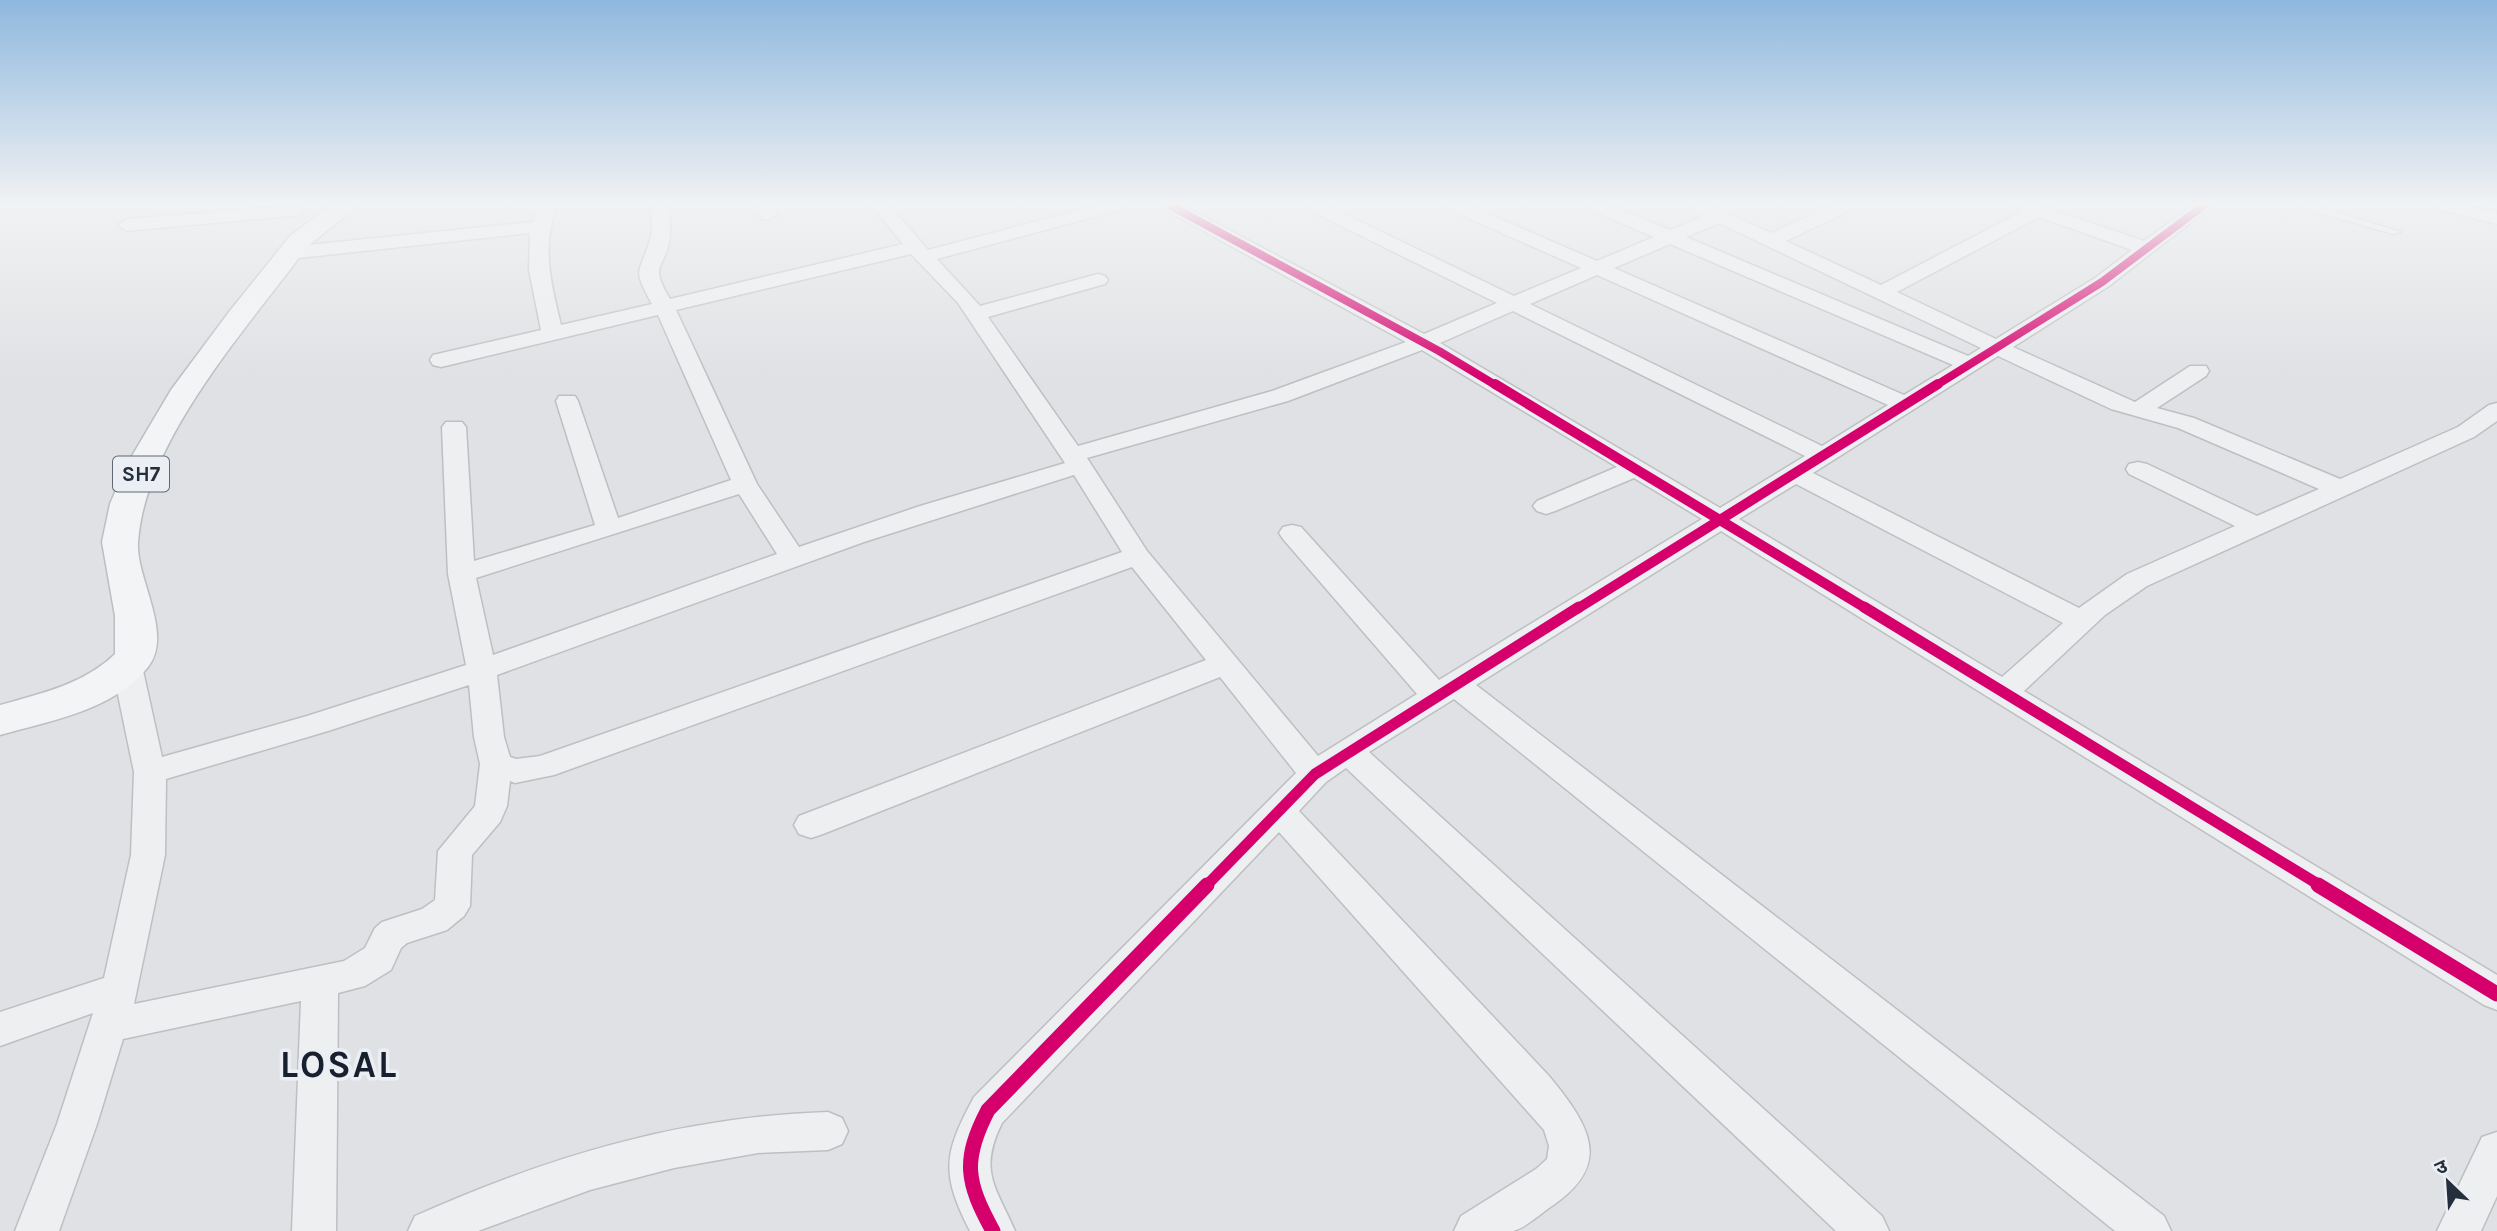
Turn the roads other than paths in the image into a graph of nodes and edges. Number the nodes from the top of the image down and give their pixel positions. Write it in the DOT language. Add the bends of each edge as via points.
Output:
graph roads {
  1 [pos="271,263"];
  2 [pos="540,263"];
  3 [pos="650,263"];
  4 [pos="868,263"];
  5 [pos="931,263"];
  6 [pos="1278,263"];
  7 [pos="1432,263"];
  8 [pos="1586,263"];
  9 [pos="1606,263"];
  10 [pos="1736,263"];
  11 [pos="1818,263"];
  12 [pos="1933,263"];
  13 [pos="2127,263"];
  14 [pos="1596,268"];
  15 [pos="1098,280"];
  16 [pos="1881,293"];
  17 [pos="1514,304"];
  18 [pos="665,308"];
  19 [pos="975,314"];
  20 [pos="553,334"];
  21 [pos="1424,342"];
  22 [pos="1994,348"];
  23 [pos="441,360"];
  24 [pos="1967,363"];
  25 [pos="2198,371"];
  26 [pos="567,401"];
  27 [pos="1906,404"];
  28 [pos="2138,410"];
  29 [pos="2497,410"];
  30 [pos="454,427"];
  31 [pos="1822,455"];
  32 [pos="1076,461"];
  33 [pos="1636,468"];
  34 [pos="2138,469"];
  35 [pos="1794,473"];
  36 [pos="746,484"];
  37 [pos="2339,488"];
  38 [pos="1546,506"];
  39 [pos="1721,518"];
  40 [pos="2256,526"];
  41 [pos="609,529"];
  42 [pos="1292,533"];
  43 [pos="1137,556"];
  44 [pos="793,558"];
  45 [pos="461,573"];
  46 [pos="2082,621"];
  47 [pos="1225,664"];
  48 [pos="127,666"];
  49 [pos="482,670"];
  50 [pos="1446,690"];
  51 [pos="2004,692"];
  52 [pos="0,720"];
  53 [pos="1348,751"];
  54 [pos="496,764"];
  55 [pos="149,772"];
  56 [pos="1315,774"];
  57 [pos="1279,810"];
  58 [pos="811,825"];
  59 [pos="320,983"];
  60 [pos="120,988"];
  61 [pos="2497,994"];
  62 [pos="107,1026"];
  63 [pos="0,1029"];
  64 [pos="828,1131"];
  65 [pos="2497,1151"];
  66 [pos="37,1231"];
  67 [pos="313,1231"];
  68 [pos="430,1231"];
  69 [pos="993,1231"];
  70 [pos="1476,1231"];
  71 [pos="1867,1231"];
  72 [pos="2148,1231"];
  73 [pos="2459,1231"];
  1 -- 48 [label="main road, SH7" via="166,420 129,499 120,546 137,626 134,658"];
  2 -- 20 [label="street"];
  3 -- 18 [label="street" via="649,281"];
  4 -- 18 [label="street"];
  5 -- 19 [label="street"];
  6 -- 21 [label="street"];
  7 -- 17 [label="street"];
  8 -- 14 [label="street"];
  9 -- 14 [label="street"];
  10 -- 24 [label="street"];
  11 -- 16 [label="street"];
  12 -- 16 [label="street"];
  13 -- 22 [label="street"];
  14 -- 17 [label="street"];
  14 -- 27 [label="street"];
  15 -- 19 [label="street"];
  16 -- 22 [label="street"];
  17 -- 21 [label="street"];
  17 -- 31 [label="street"];
  18 -- 20 [label="street"];
  18 -- 36 [label="street"];
  19 -- 32 [label="street"];
  20 -- 23 [label="street"];
  21 -- 32 [label="street" via="1280,396"];
  21 -- 33 [label="street"];
  22 -- 24 [label="street"];
  22 -- 28 [label="street"];
  24 -- 27 [label="street"];
  25 -- 28 [label="street"];
  26 -- 41 [label="street"];
  27 -- 31 [label="street"];
  28 -- 37 [label="street" via="2186,423"];
  29 -- 37 [label="street" via="2466,432"];
  30 -- 45 [label="street"];
  31 -- 35 [label="street"];
  32 -- 43 [label="street"];
  32 -- 44 [label="street"];
  33 -- 38 [label="street"];
  33 -- 39 [label="street"];
  34 -- 40 [label="street"];
  35 -- 39 [label="street"];
  35 -- 46 [label="street"];
  36 -- 41 [label="street"];
  36 -- 44 [label="street"];
  37 -- 40 [label="street"];
  39 -- 50 [label="street"];
  39 -- 51 [label="street"];
  40 -- 46 [label="street" via="2137,580"];
  41 -- 45 [label="street"];
  42 -- 50 [label="street"];
  43 -- 47 [label="street"];
  43 -- 54 [label="street" via="543,767 515,771"];
  44 -- 49 [label="street"];
  45 -- 49 [label="street"];
  46 -- 51 [label="street"];
  47 -- 56 [label="street"];
  47 -- 58 [label="street"];
  48 -- 52 [label="main road" via="78,694"];
  48 -- 55 [label="street"];
  49 -- 54 [label="street"];
  49 -- 55 [label="street" via="290,733"];
  50 -- 53 [label="street"];
  50 -- 72 [label="street"];
  51 -- 61 [label="street"];
  53 -- 56 [label="street"];
  53 -- 71 [label="street"];
  54 -- 59 [label="street" via="491,806 483,822 455,851 452,906 434,920 395,932 379,959 368,967"];
  55 -- 60 [label="street" via="148,855"];
  56 -- 57 [label="street"];
  57 -- 69 [label="street" via="988,1110 973,1137 967,1166 974,1198"];
  57 -- 70 [label="street" via="1561,1121 1569,1146 1567,1168"];
  59 -- 62 [label="street"];
  59 -- 67 [label="street"];
  60 -- 62 [label="street"];
  60 -- 63 [label="street"];
  62 -- 66 [label="street"];
  64 -- 68 [label="street" via="747,1136 605,1166 475,1210"];
  65 -- 73 [label="street"];
}
